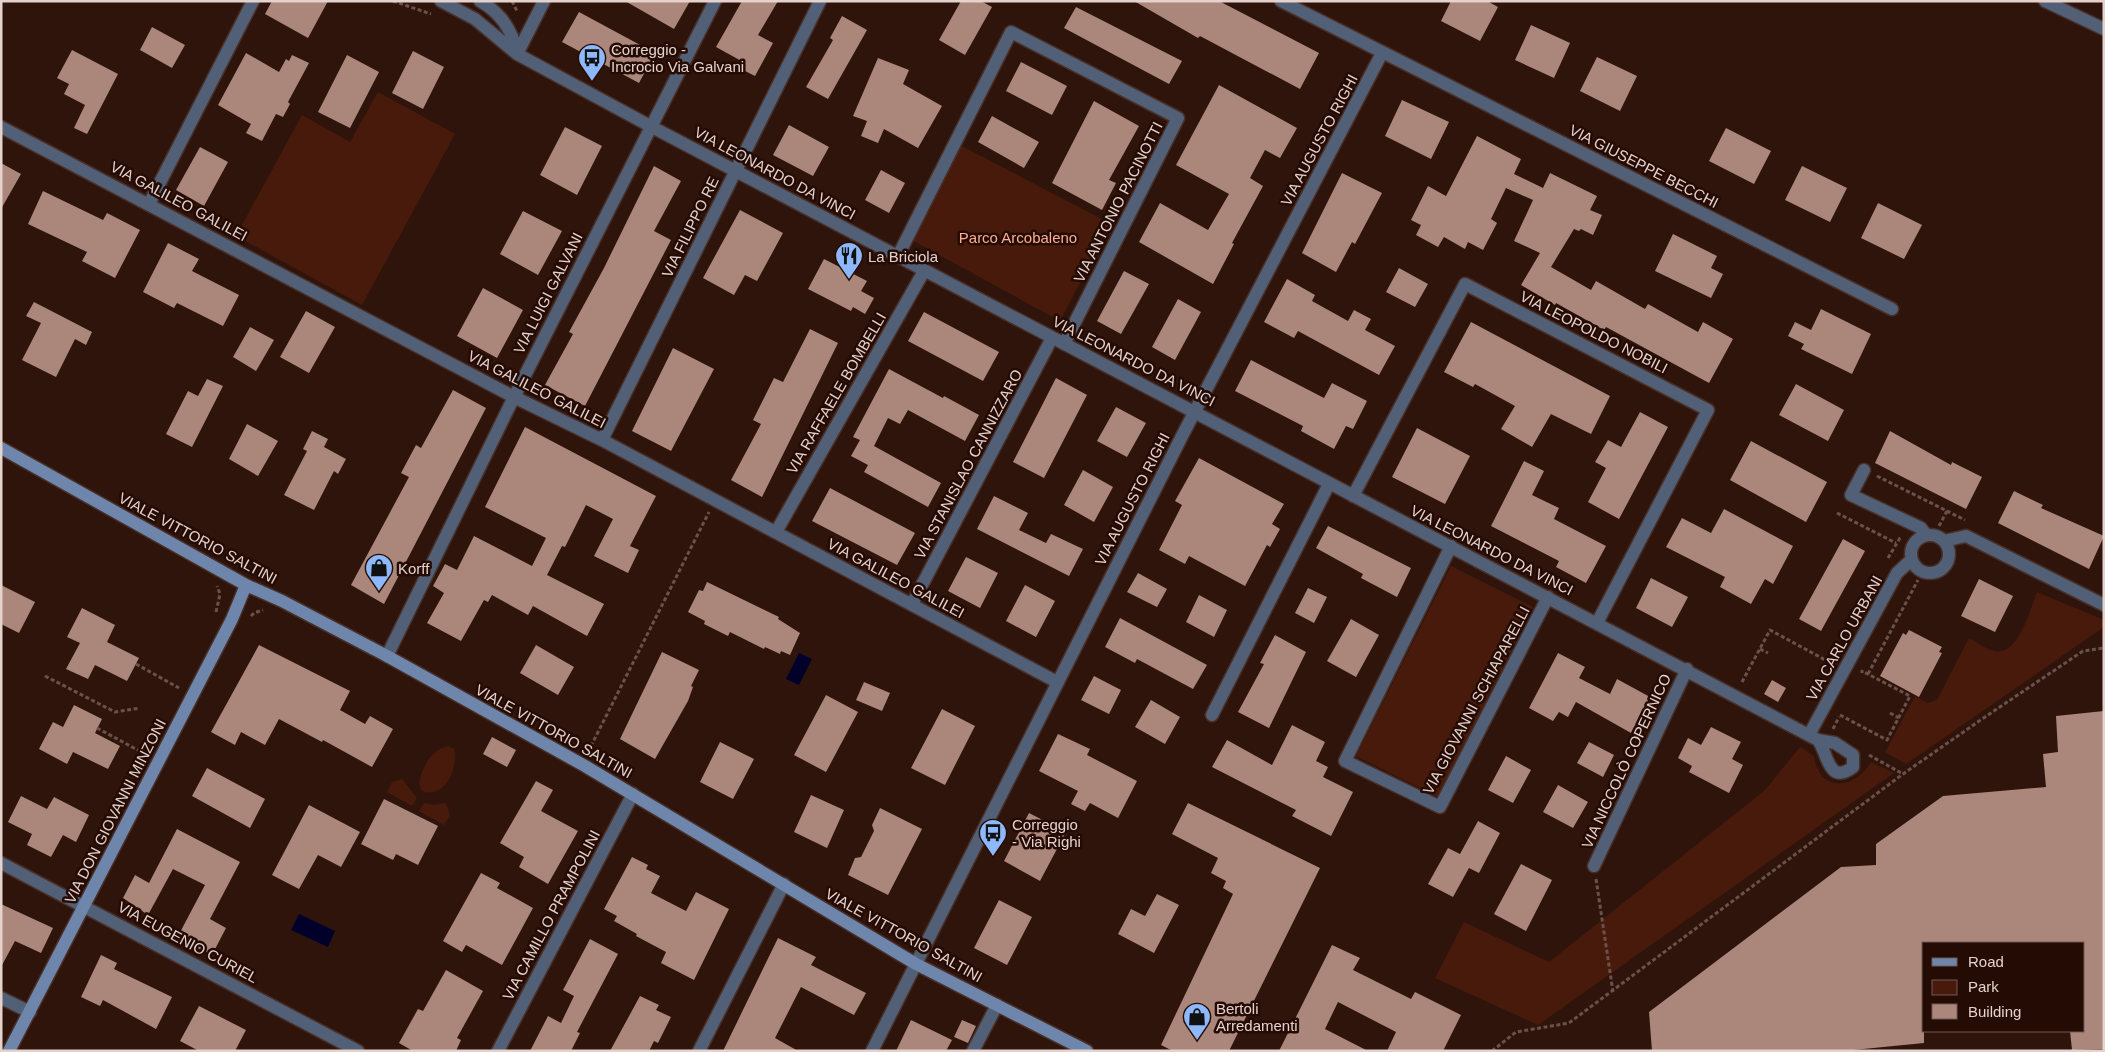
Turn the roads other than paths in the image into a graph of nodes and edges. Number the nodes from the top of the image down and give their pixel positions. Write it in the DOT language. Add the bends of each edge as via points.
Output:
graph roads {
  1 [pos="253,1"];
  2 [pos="441,1"];
  3 [pos="480,1"];
  4 [pos="544,1"];
  5 [pos="715,1"];
  6 [pos="820,1"];
  7 [pos="1281,1"];
  8 [pos="2045,1"];
  9 [pos="2104,29"];
  10 [pos="1382,53"];
  11 [pos="517,54"];
  12 [pos="1,127"];
  13 [pos="652,127"];
  14 [pos="736,171"];
  15 [pos="149,204"];
  16 [pos="898,256"];
  17 [pos="924,270"];
  18 [pos="1892,309"];
  19 [pos="1052,338"];
  20 [pos="1064,344"];
  21 [pos="514,397"];
  22 [pos="1195,411"];
  23 [pos="602,440"];
  24 [pos="1,448"];
  25 [pos="1864,470"];
  26 [pos="1329,484"];
  27 [pos="1354,496"];
  28 [pos="776,532"];
  29 [pos="1926,535"];
  30 [pos="1944,541"];
  31 [pos="1451,546"];
  32 [pos="1911,560"];
  33 [pos="246,585"];
  34 [pos="1548,597"];
  35 [pos="912,604"];
  36 [pos="2104,605"];
  37 [pos="1597,623"];
  38 [pos="387,656"];
  39 [pos="1687,669"];
  40 [pos="1057,682"];
  41 [pos="1212,715"];
  42 [pos="1814,737"];
  43 [pos="633,794"];
  44 [pos="1,864"];
  45 [pos="1594,866"];
  46 [pos="784,884"];
  47 [pos="84,906"];
  48 [pos="916,964"];
  49 [pos="1,998"];
  50 [pos="997,1005"];
  51 [pos="30,1012"];
  52 [pos="1083,1050"];
  53 [pos="9,1051"];
  54 [pos="358,1051"];
  55 [pos="498,1051"];
  56 [pos="699,1051"];
  57 [pos="872,1051"];
  58 [pos="973,1051"];
  1 -- 15 [label="street"];
  2 -- 11 [label="street, VIA LEONARDO DA VINCI" via="475,19"];
  3 -- 11 [label="street" via="492,8 514,36"];
  4 -- 11 [label="street"];
  5 -- 13 [label="street, VIA LUIGI GALVANI"];
  6 -- 14 [label="street, VIA FILIPPO RE"];
  7 -- 10 [label="street, VIA GIUSEPPE BECCHI"];
  8 -- 9 [label="street"];
  10 -- 18 [label="street, VIA GIUSEPPE BECCHI"];
  10 -- 22 [label="street, VIA AUGUSTO RIGHI"];
  11 -- 13 [label="street, VIA LEONARDO DA VINCI"];
  12 -- 15 [label="street, VIA GALILEO GALILEI"];
  13 -- 14 [label="street, VIA LEONARDO DA VINCI"];
  13 -- 21 [label="street, VIA LUIGI GALVANI"];
  14 -- 16 [label="street, VIA LEONARDO DA VINCI"];
  14 -- 23 [label="street, VIA FILIPPO RE"];
  15 -- 21 [label="street, VIA GALILEO GALILEI"];
  16 -- 17 [label="street, VIA LEONARDO DA VINCI"];
  16 -- 20 [label="street, VIA ANTONIO PACINOTTI" via="1011,32 1178,118"];
  17 -- 19 [label="street, VIA LEONARDO DA VINCI"];
  17 -- 28 [label="street, VIA RAFFAELE BOMBELLI"];
  19 -- 20 [label="street, VIA LEONARDO DA VINCI"];
  19 -- 35 [label="street, VIA STANISLAO CANNIZZARO"];
  20 -- 22 [label="street, VIA LEONARDO DA VINCI"];
  21 -- 23 [label="street, VIA GALILEO GALILEI"];
  21 -- 38 [label="street, VIA LUIGI GALVANI"];
  22 -- 26 [label="street, VIA LEONARDO DA VINCI"];
  22 -- 40 [label="street, VIA AUGUSTO RIGHI"];
  23 -- 28 [label="street, VIA GALILEO GALILEI"];
  24 -- 33 [label="street, VIALE VITTORIO SALTINI"];
  25 -- 29 [label="street" via="1851,495 1921,528"];
  26 -- 27 [label="street, VIA LEONARDO DA VINCI"];
  26 -- 41 [label="street"];
  27 -- 31 [label="street, VIA LEONARDO DA VINCI"];
  27 -- 37 [label="street, VIA LEOPOLDO NOBILI" via="1465,284 1708,410"];
  28 -- 35 [label="street, VIA GALILEO GALILEI"];
  29 -- 30 [label="street"];
  29 -- 32 [label="street, VIA CARLO URBANI" via="1911,547"];
  30 -- 32 [label="street" via="1948,546 1948,558 1936,572 1918,570"];
  30 -- 36 [label="street" via="1966,536"];
  31 -- 34 [label="street, VIA LEONARDO DA VINCI"];
  31 -- 34 [label="street, VIA GIOVANNI SCHIAPARELLI" via="1345,760 1440,807"];
  32 -- 42 [label="street, VIA CARLO URBANI" via="1898,573"];
  33 -- 38 [label="street, VIALE VITTORIO SALTINI"];
  33 -- 47 [label="street, VIA DON GIOVANNI MINZONI" via="232,619"];
  34 -- 37 [label="street, VIA LEONARDO DA VINCI"];
  35 -- 40 [label="street, VIA GALILEO GALILEI"];
  37 -- 39 [label="street, VIA LEONARDO DA VINCI"];
  38 -- 43 [label="street, VIALE VITTORIO SALTINI"];
  39 -- 42 [label="street, VIA LEONARDO DA VINCI"];
  39 -- 45 [label="street, VIA NICCOLÒ COPERNICO"];
  40 -- 48 [label="street, VIA AUGUSTO RIGHI"];
  43 -- 46 [label="street, VIALE VITTORIO SALTINI"];
  43 -- 55 [label="street, VIA CAMILLO PRAMPOLINI"];
  44 -- 47 [label="street, VIA EUGENIO CURIEL"];
  46 -- 48 [label="street, VIALE VITTORIO SALTINI"];
  46 -- 56 [label="street"];
  47 -- 51 [label="street, VIA DON GIOVANNI MINZONI"];
  47 -- 54 [label="street, VIA EUGENIO CURIEL"];
  48 -- 50 [label="street, VIALE VITTORIO SALTINI"];
  48 -- 57 [label="street, VIA AUGUSTO RIGHI"];
  49 -- 51 [label="street"];
  50 -- 52 [label="street, VIALE VITTORIO SALTINI"];
  50 -- 58 [label="street"];
  51 -- 53 [label="street, VIA DON GIOVANNI MINZONI"];
}
